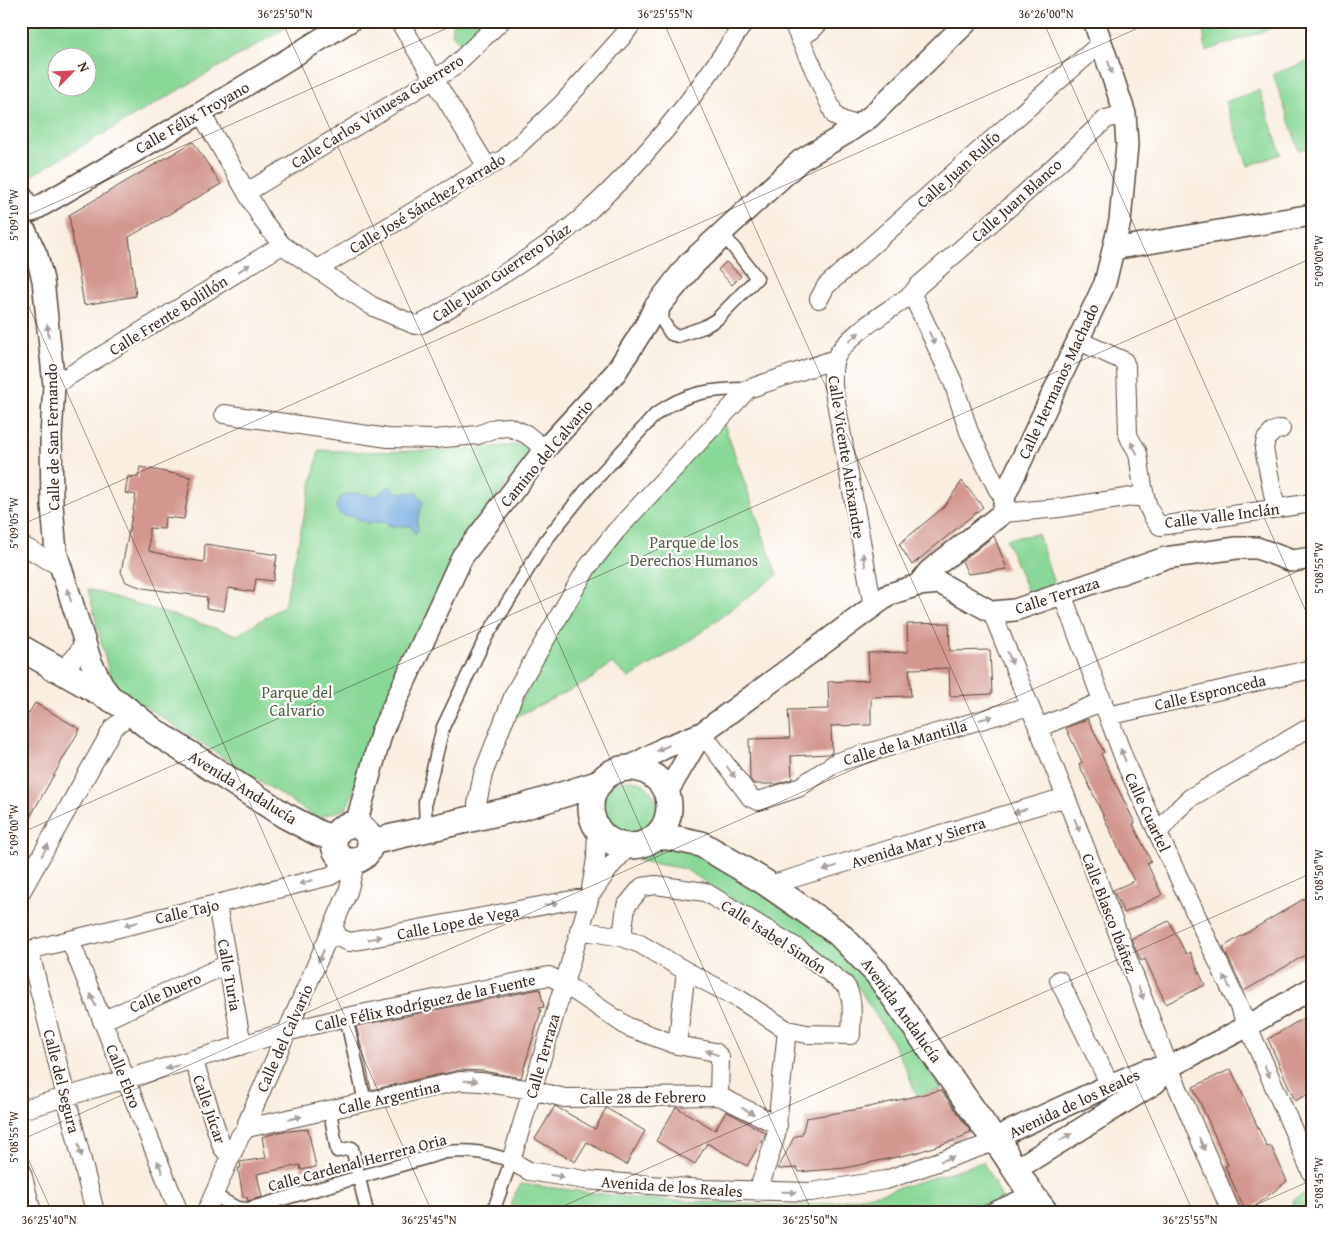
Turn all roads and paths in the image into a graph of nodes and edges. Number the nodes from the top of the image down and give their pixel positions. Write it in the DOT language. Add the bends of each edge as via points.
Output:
graph roads {
  1 [pos="350,21"];
  2 [pos="399,21"];
  3 [pos="501,21"];
  4 [pos="634,21"];
  5 [pos="745,21"];
  6 [pos="821,21"];
  7 [pos="968,21"];
  8 [pos="1094,21"];
  9 [pos="795,29"];
  10 [pos="1102,43"];
  11 [pos="434,79"];
  12 [pos="201,113"];
  13 [pos="1125,114"];
  14 [pos="835,116"];
  15 [pos="857,125"];
  16 [pos="828,143"];
  17 [pos="486,167"];
  18 [pos="247,192"];
  19 [pos="26,204"];
  20 [pos="1312,214"];
  21 [pos="24,233"];
  22 [pos="727,239"];
  23 [pos="282,245"];
  24 [pos="1113,249"];
  25 [pos="318,269"];
  26 [pos="912,294"];
  27 [pos="820,299"];
  28 [pos="1077,340"];
  29 [pos="835,359"];
  30 [pos="54,385"];
  31 [pos="748,389"];
  32 [pos="224,414"];
  33 [pos="1281,429"];
  34 [pos="545,449"];
  35 [pos="1145,495"];
  36 [pos="1312,503"];
  37 [pos="1004,504"];
  38 [pos="1276,509"];
  39 [pos="21,532"];
  40 [pos="21,545"];
  41 [pos="1312,558"];
  42 [pos="58,559"];
  43 [pos="918,585"];
  44 [pos="1062,594"];
  45 [pos="873,608"];
  46 [pos="992,612"];
  47 [pos="84,642"];
  48 [pos="22,657"];
  49 [pos="60,669"];
  50 [pos="1312,669"];
  51 [pos="1029,706"];
  52 [pos="1105,708"];
  53 [pos="118,709"];
  54 [pos="1312,726"];
  55 [pos="1038,728"];
  56 [pos="702,734"];
  57 [pos="628,768"];
  58 [pos="600,783"];
  59 [pos="1066,797"];
  60 [pos="668,800"];
  61 [pos="523,807"];
  62 [pos="480,818"];
  63 [pos="595,824"];
  64 [pos="426,830"];
  65 [pos="364,833"];
  66 [pos="1158,833"];
  67 [pos="655,837"];
  68 [pos="335,838"];
  69 [pos="701,844"];
  70 [pos="629,846"];
  71 [pos="349,861"];
  72 [pos="770,885"];
  73 [pos="21,892"];
  74 [pos="589,900"];
  75 [pos="218,904"];
  76 [pos="334,928"];
  77 [pos="579,930"];
  78 [pos="622,937"];
  79 [pos="69,941"];
  80 [pos="25,949"];
  81 [pos="229,968"];
  82 [pos="686,971"];
  83 [pos="1060,980"];
  84 [pos="563,982"];
  85 [pos="1312,988"];
  86 [pos="346,1017"];
  87 [pos="102,1020"];
  88 [pos="1248,1026"];
  89 [pos="787,1030"];
  90 [pos="286,1032"];
  91 [pos="677,1045"];
  92 [pos="240,1046"];
  93 [pos="197,1060"];
  94 [pos="1169,1066"];
  95 [pos="126,1080"];
  96 [pos="1110,1084"];
  97 [pos="532,1090"];
  98 [pos="719,1096"];
  99 [pos="66,1097"];
  100 [pos="365,1102"];
  101 [pos="21,1110"];
  102 [pos="330,1110"];
  103 [pos="778,1125"];
  104 [pos="247,1128"];
  105 [pos="1008,1150"];
  106 [pos="232,1152"];
  107 [pos="511,1161"];
  108 [pos="21,1170"];
  109 [pos="1312,1174"];
  110 [pos="358,1177"];
  111 [pos="758,1192"];
  112 [pos="214,1195"];
  113 [pos="1041,1206"];
  114 [pos="32,1212"];
  115 [pos="95,1212"];
  116 [pos="179,1212"];
  117 [pos="206,1212"];
  118 [pos="367,1212"];
  119 [pos="493,1212"];
  120 [pos="986,1212"];
  121 [pos="1231,1212"];
  1 -- 12 [label="street, Calle Félix Troyano"];
  2 -- 11 [label="street"];
  3 -- 11 [label="street, Calle Carlos Vinuesa Guerrero" via="466,56"];
  4 -- 17 [label="street, Calle José Sánchez Parrado" via="562,104 504,159"];
  5 -- 25 [label="street, Calle Juan Guerrero Díaz" via="716,67 657,143 613,188 544,247 430,320 415,325 372,306"];
  6 -- 9 [label="street" via="811,31"];
  7 -- 15 [label="street, Camino del Calvario" via="870,117"];
  8 -- 10 [label="street, Calle Hermanos Machado"];
  9 -- 14 [label="street"];
  10 -- 13 [label="street, Calle Hermanos Machado, one-way"];
  10 -- 27 [label="street, Calle Juan Rulfo" via="826,286"];
  11 -- 17 [label="street"];
  11 -- 18 [label="street, Calle Carlos Vinuesa Guerrero"];
  12 -- 18 [label="street, Calle Juan Guerrero Díaz"];
  12 -- 19 [label="street, Calle Félix Troyano"];
  13 -- 24 [label="street, Calle Hermanos Machado" via="1127,145 1120,221"];
  13 -- 26 [label="street, Calle Juan Blanco" via="1106,119"];
  14 -- 15 [label="street"];
  14 -- 16 [label="street"];
  15 -- 16 [label="street, Camino del Calvario"];
  16 -- 34 [label="street, Camino del Calvario" via="801,160 688,264 654,308 616,372"];
  17 -- 25 [label="street, Calle José Sánchez Parrado"];
  18 -- 23 [label="street, Calle Juan Guerrero Díaz" via="262,221"];
  19 -- 21 [label="street" via="33,223"];
  20 -- 24 [label="street"];
  30 -- 21 [label="street, Calle de San Fernando, one-way" via="43,280 37,256"];
  22 -- 22 [label="street" via="757,278 717,319 678,336 672,334 662,320 663,309 697,268"];
  23 -- 25 [label="street, Calle Juan Guerrero Díaz"];
  30 -- 23 [label="street, Calle Frente Bolillón, one-way"];
  24 -- 28 [label="street, Calle Hermanos Machado" via="1105,282"];
  29 -- 26 [label="street, Calle Vicente Aleixandre, one-way" via="851,338"];
  26 -- 37 [label="street, one-way" via="953,382 969,432"];
  35 -- 28 [label="street, one-way" via="1137,451 1128,434 1124,361"];
  28 -- 37 [label="street, Calle Hermanos Machado"];
  29 -- 31 [label="street"];
  45 -- 29 [label="street, Calle Vicente Aleixandre, one-way" via="833,386"];
  30 -- 42 [label="street, Calle de San Fernando" via="52,505"];
  31 -- 62 [label="street" via="651,492 587,568 515,692 483,774 477,804"];
  31 -- 64 [label="street" via="697,393 664,407 586,490 546,540 486,639 443,727 424,802"];
  32 -- 34 [label="street" via="388,438 434,439 478,435 509,427 526,434"];
  33 -- 38 [label="street" via="1266,439 1264,449"];
  34 -- 65 [label="street, Camino del Calvario" via="462,557 382,731"];
  35 -- 37 [label="street" via="1059,508"];
  35 -- 38 [label="street, Calle Valle Inclán" via="1154,520 1160,526"];
  36 -- 38 [label="street, Calle Valle Inclán"];
  37 -- 43 [label="street" via="929,571"];
  39 -- 42 [label="street"];
  40 -- 42 [label="street"];
  41 -- 44 [label="street, Calle Terraza" via="1292,561 1256,548 1237,548 1165,558"];
  47 -- 42 [label="street, Calle de San Fernando, one-way"];
  43 -- 45 [label="street, Calle Terraza" via="890,594"];
  43 -- 46 [label="street, Calle Terraza" via="940,583"];
  44 -- 46 [label="street, Calle Terraza" via="1015,610"];
  44 -- 52 [label="street, Calle Cuartel"];
  45 -- 56 [label="street, Calle Terraza"];
  46 -- 51 [label="street, Calle Blasco Ibáñez, one-way"];
  47 -- 49 [label="street" via="77,657"];
  47 -- 53 [label="street, Calle de San Fernando" via="98,676"];
  48 -- 49 [label="main road, Avenida Andalucía"];
  48 -- 53 [label="main road, Avenida Andalucía" via="93,703"];
  49 -- 53 [label="main road, Avenida Andalucía"];
  50 -- 52 [label="street, Calle Espronceda"];
  51 -- 55 [label="street, Calle Blasco Ibáñez"];
  56 -- 51 [label="street, Calle de la Mantilla, one-way" via="751,798 759,801 798,788 836,762"];
  52 -- 55 [label="street, Calle Espronceda"];
  66 -- 52 [label="street, Calle Cuartel, one-way" via="1128,769"];
  53 -- 68 [label="main road, Avenida Andalucía" via="132,712 154,731 284,815 320,834"];
  73 -- 53 [label="street, one-way" via="113,728"];
  54 -- 66 [label="street" via="1190,798"];
  55 -- 59 [label="street, Calle Blasco Ibáñez"];
  56 -- 57 [label="street, Calle Terraza, one-way" via="664,748"];
  56 -- 60 [label="street, Calle Terraza"];
  57 -- 58 [label="main road" via="612,773"];
  57 -- 60 [label="main road" via="651,775 660,783"];
  58 -- 61 [label="main road"];
  58 -- 63 [label="main road" via="593,796"];
  59 -- 72 [label="street, Avenida Mar y Sierra, one-way"];
  59 -- 94 [label="street, Calle Blasco Ibáñez, one-way"];
  60 -- 67 [label="main road" via="668,818"];
  60 -- 69 [label="main road, Avenida Andalucía"];
  61 -- 62 [label="main road"];
  61 -- 63 [label="main road" via="566,810"];
  62 -- 64 [label="main road"];
  63 -- 70 [label="main road" via="611,841"];
  63 -- 74 [label="street, Calle Terraza" via="596,859"];
  64 -- 65 [label="main road"];
  65 -- 68 [label="main road" via="345,825"];
  65 -- 71 [label="main road" via="368,853 358,860"];
  88 -- 66 [label="street, Calle Cuartel, one-way"];
  67 -- 69 [label="main road, Avenida Andalucía"];
  67 -- 70 [label="main road"];
  68 -- 71 [label="main road" via="338,855"];
  69 -- 72 [label="main road, Avenida Andalucía"];
  70 -- 74 [label="street, Calle Terraza" via="610,867"];
  71 -- 75 [label="street, Calle Tajo, one-way" via="330,876"];
  71 -- 76 [label="street, Calle del Calvario" via="352,880"];
  72 -- 105 [label="main road, Avenida Andalucía" via="816,916 856,950 876,973 985,1127"];
  76 -- 74 [label="street, Calle Lope de Vega, one-way" via="339,938 350,942 577,899"];
  74 -- 77 [label="street, Calle Terraza"];
  75 -- 79 [label="street, Calle Tajo, one-way"];
  75 -- 81 [label="street, Calle Turia"];
  76 -- 90 [label="street, Calle del Calvario, one-way"];
  77 -- 78 [label="street, Calle Isabel Simón"];
  77 -- 84 [label="street, Calle Terraza"];
  78 -- 82 [label="street, Calle Isabel Simón"];
  78 -- 89 [label="street, Calle Isabel Simón" via="626,906 642,887 656,885 705,892 799,949 849,990 851,1035"];
  79 -- 80 [label="street, Calle Tajo"];
  87 -- 79 [label="street, Calle Ebro, one-way"];
  80 -- 99 [label="street, Calle del Segura" via="31,956"];
  81 -- 87 [label="street, Calle Duero" via="219,968"];
  81 -- 92 [label="street, Calle Turia"];
  82 -- 89 [label="street, Calle Isabel Simón" via="739,999"];
  82 -- 91 [label="street"];
  83 -- 96 [label="street"];
  84 -- 86 [label="street, Calle Félix Rodríguez de la Fuente" via="549,976"];
  84 -- 91 [label="street" via="628,1026"];
  84 -- 97 [label="street, Calle Terraza"];
  85 -- 88 [label="street, Avenida de los Reales"];
  86 -- 90 [label="street, Calle Félix Rodríguez de la Fuente"];
  86 -- 100 [label="street"];
  87 -- 95 [label="street, Calle Ebro"];
  88 -- 94 [label="street, Avenida de los Reales"];
  88 -- 109 [label="street, Calle Cuartel, one-way"];
  89 -- 103 [label="street"];
  90 -- 92 [label="street, Calle Félix Rodríguez de la Fuente"];
  90 -- 104 [label="street, Calle del Calvario"];
  98 -- 91 [label="street, one-way" via="720,1056 715,1052"];
  92 -- 93 [label="street, Calle Félix Rodríguez de la Fuente"];
  93 -- 95 [label="street, Calle Félix Rodríguez de la Fuente, one-way"];
  93 -- 106 [label="street, Calle Júcar" via="196,1068 222,1147 226,1152"];
  94 -- 96 [label="street, Avenida de los Reales" via="1146,1070"];
  105 -- 94 [label="street, Avenida de los Reales, one-way" via="1155,1083"];
  94 -- 121 [label="street, Calle Blasco Ibáñez, one-way"];
  95 -- 99 [label="street, Calle Félix Rodríguez de la Fuente"];
  116 -- 95 [label="street, Calle Ebro, one-way"];
  96 -- 105 [label="street, Avenida de los Reales" via="1031,1121"];
  97 -- 98 [label="street, Calle 28 de Febrero" via="565,1098"];
  100 -- 97 [label="street, Calle Argentina, one-way" via="460,1081"];
  97 -- 107 [label="street, Calle Terraza"];
  98 -- 103 [label="street, Calle 28 de Febrero, one-way"];
  99 -- 101 [label="street, Calle Félix Rodríguez de la Fuente"];
  99 -- 115 [label="street, Calle del Segura, one-way"];
  100 -- 102 [label="street, Calle Argentina"];
  104 -- 102 [label="street, Calle Argentina, one-way"];
  102 -- 110 [label="street" via="337,1152 352,1148"];
  103 -- 111 [label="street"];
  104 -- 106 [label="street, Calle del Calvario"];
  111 -- 105 [label="street, Avenida de los Reales, one-way" via="811,1192 886,1180"];
  105 -- 113 [label="main road, Avenida Andalucía"];
  106 -- 112 [label="street, Calle del Calvario"];
  107 -- 110 [label="street, Calle Cardenal Herrera Oria" via="488,1153 446,1152"];
  107 -- 111 [label="street, Avenida de los Reales, one-way" via="529,1172 585,1180"];
  107 -- 119 [label="street, Calle Terraza"];
  108 -- 114 [label="street"];
  110 -- 112 [label="street, Calle Cardenal Herrera Oria" via="248,1209 231,1205"];
  110 -- 118 [label="street"];
  112 -- 117 [label="street, Calle del Calvario"];
  113 -- 120 [label="street" via="1026,1206 1017,1198"];
}
